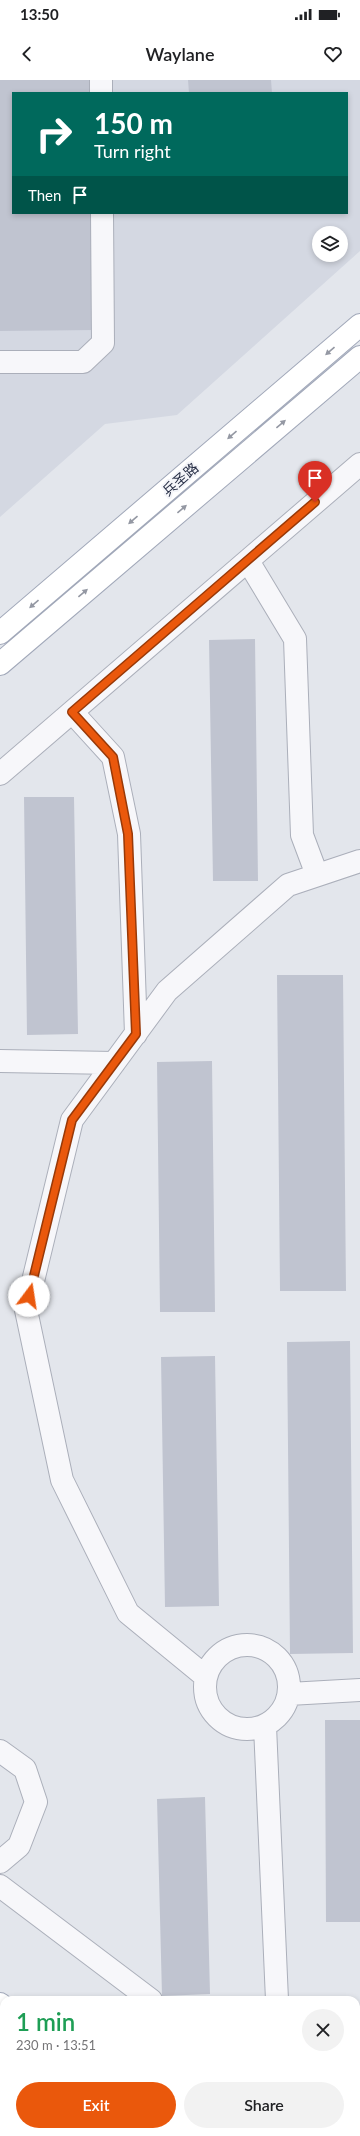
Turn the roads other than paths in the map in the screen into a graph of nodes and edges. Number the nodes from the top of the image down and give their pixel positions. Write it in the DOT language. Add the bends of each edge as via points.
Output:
graph roads {
  1 [pos="101,80"];
  2 [pos="101,92"];
  3 [pos="102,214"];
  4 [pos="360,325"];
  5 [pos="360,357"];
  6 [pos="0,362"];
  7 [pos="360,464"];
  8 [pos="248,561"];
  9 [pos="0,633"];
  10 [pos="0,664"];
  11 [pos="72,712"];
  12 [pos="0,774"];
  13 [pos="360,861"];
  14 [pos="317,875"];
  15 [pos="136,1034"];
  16 [pos="0,1061"];
  17 [pos="114,1063"];
  18 [pos="206,1677"];
  19 [pos="360,1690"];
  20 [pos="289,1694"];
  21 [pos="265,1726"];
  22 [pos="0,1751"];
  23 [pos="0,1862"];
  24 [pos="0,1886"];
  25 [pos="146,1996"];
  26 [pos="277,1996"];
  1 -- 2 [label="street"];
  3 -- 6 [label="street" via="103,343 83,362"];
  4 -- 9 [label="main road, 兵圣路, one-way"];
  10 -- 5 [label="main road, 兵圣路, one-way"];
  7 -- 8 [label="street"];
  8 -- 11 [label="street"];
  8 -- 14 [label="street" via="295,639 302,835"];
  11 -- 12 [label="street"];
  11 -- 15 [label="street" via="113,757 127,827"];
  13 -- 14 [label="street"];
  14 -- 15 [label="street" via="288,885 167,991"];
  15 -- 17 [label="street"];
  16 -- 17 [label="street"];
  17 -- 18 [label="street" via="72,1120 26,1310 62,1480 128,1612"];
  18 -- 20 [label="street" via="216,1658 228,1649 247,1644 261,1646 276,1655 284,1666 289,1680"];
  18 -- 21 [label="street" via="205,1692 211,1708 220,1720 235,1727 250,1729"];
  19 -- 20 [label="street"];
  20 -- 21 [label="street" via="284,1708"];
  21 -- 26 [label="street"];
  22 -- 23 [label="street" via="25,1769 36,1802 19,1846"];
  24 -- 25 [label="street"];
}
